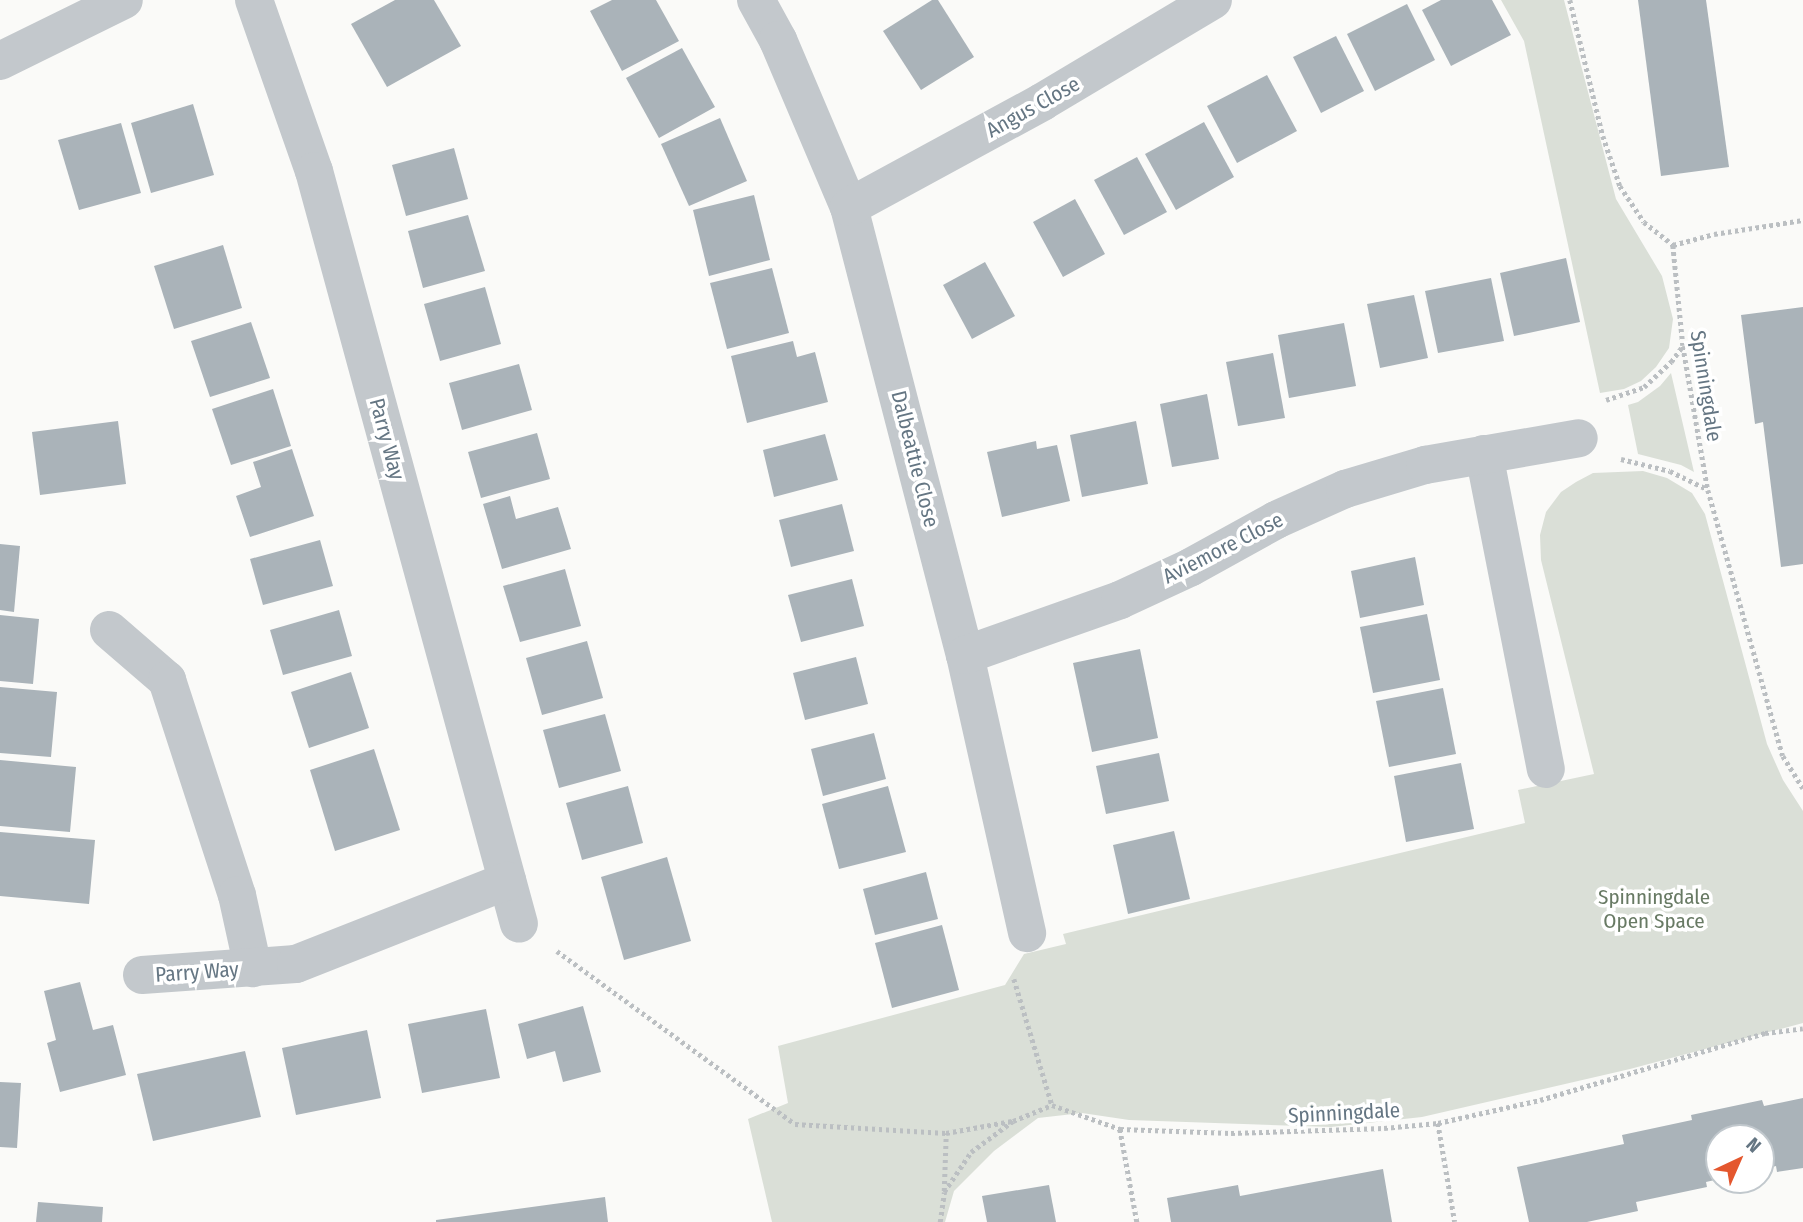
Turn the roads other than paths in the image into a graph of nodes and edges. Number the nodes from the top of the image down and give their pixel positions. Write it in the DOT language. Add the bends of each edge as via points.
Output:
graph roads {
  1 [pos="124,0"];
  2 [pos="254,0"];
  3 [pos="756,0"];
  4 [pos="1213,0"];
  5 [pos="0,61"];
  6 [pos="849,207"];
  7 [pos="1595,435"];
  8 [pos="1484,454"];
  9 [pos="109,630"];
  10 [pos="965,655"];
  11 [pos="1546,769"];
  12 [pos="507,881"];
  13 [pos="519,924"];
  14 [pos="1027,933"];
  15 [pos="253,968"];
  16 [pos="142,975"];
  1 -- 5 [label="street"];
  2 -- 12 [label="street, Parry Way" via="314,171"];
  3 -- 6 [label="street, Dalbeattie Close" via="778,40"];
  4 -- 6 [label="street, Angus Close" via="1042,102"];
  6 -- 10 [label="street, Dalbeattie Close"];
  7 -- 8 [label="street, Aviemore Close"];
  8 -- 10 [label="street, Aviemore Close" via="1345,489 1120,600"];
  8 -- 11 [label="street"];
  9 -- 15 [label="street, Parry Way" via="167,680 237,895"];
  10 -- 14 [label="street, Dalbeattie Close"];
  12 -- 13 [label="street, Parry Way"];
  12 -- 15 [label="street, Parry Way" via="296,964"];
  15 -- 16 [label="street, Parry Way"];
}
